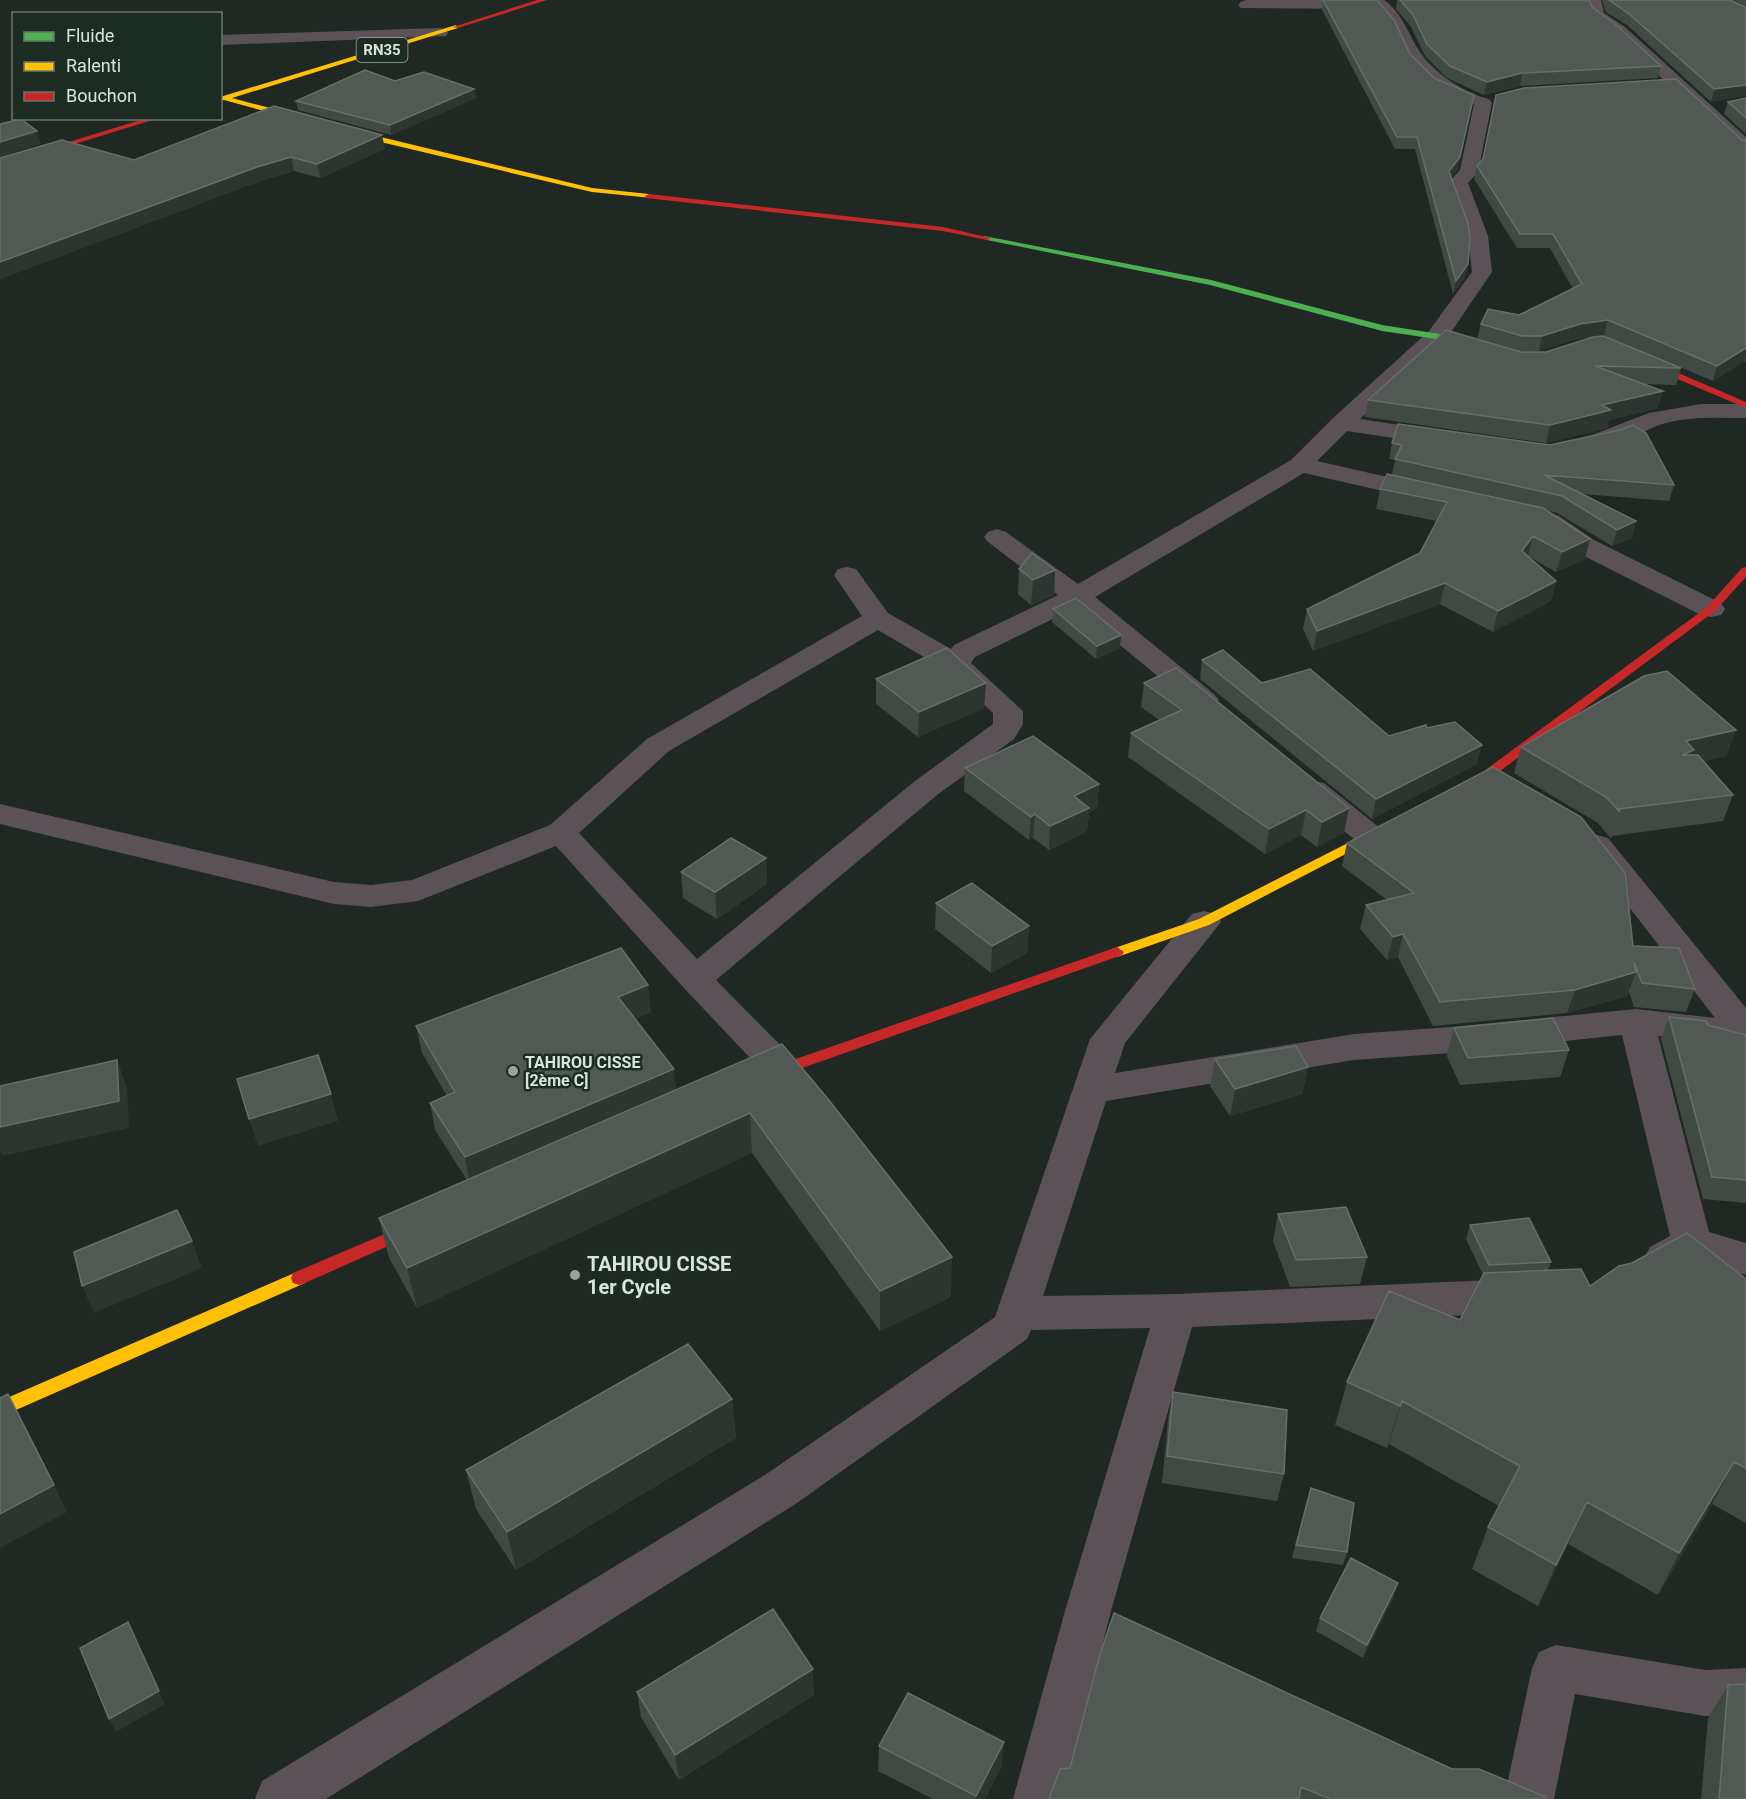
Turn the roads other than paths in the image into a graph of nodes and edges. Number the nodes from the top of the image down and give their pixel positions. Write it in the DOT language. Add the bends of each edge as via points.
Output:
graph roads {
  1 [pos="543,0"];
  2 [pos="1593,0"];
  3 [pos="1377,2"];
  4 [pos="1402,3"];
  5 [pos="1246,5"];
  6 [pos="440,33"];
  7 [pos="222,40"];
  8 [pos="1679,84"];
  9 [pos="1655,85"];
  10 [pos="223,98"];
  11 [pos="1726,107"];
  12 [pos="1707,110"];
  13 [pos="149,120"];
  14 [pos="1746,129"];
  15 [pos="1725,130"];
  16 [pos="1746,147"];
  17 [pos="0,165"];
  18 [pos="1437,336"];
  19 [pos="1497,354"];
  20 [pos="1628,355"];
  21 [pos="1746,405"];
  22 [pos="1746,411"];
  23 [pos="1341,423"];
  24 [pos="1466,442"];
  25 [pos="1577,446"];
  26 [pos="1300,465"];
  27 [pos="1446,497"];
  28 [pos="1525,515"];
  29 [pos="997,537"];
  30 [pos="1746,570"];
  31 [pos="847,575"];
  32 [pos="1077,596"];
  33 [pos="1711,609"];
  34 [pos="878,619"];
  35 [pos="956,664"];
  36 [pos="1222,715"];
  37 [pos="1294,774"];
  38 [pos="1488,774"];
  39 [pos="1518,791"];
  40 [pos="1449,795"];
  41 [pos="0,814"];
  42 [pos="1400,820"];
  43 [pos="1577,826"];
  44 [pos="561,832"];
  45 [pos="1370,836"];
  46 [pos="1204,922"];
  47 [pos="695,979"];
  48 [pos="1636,1021"];
  49 [pos="1746,1033"];
  50 [pos="781,1068"];
  51 [pos="738,1086"];
  52 [pos="1090,1090"];
  53 [pos="445,1215"];
  54 [pos="1692,1243"];
  55 [pos="1746,1259"];
  56 [pos="1630,1276"];
  57 [pos="1552,1294"];
  58 [pos="1176,1311"];
  59 [pos="1017,1313"];
  60 [pos="0,1409"];
  61 [pos="1088,1611"];
  62 [pos="1131,1631"];
  63 [pos="1746,1691"];
  64 [pos="1503,1797"];
  65 [pos="280,1799"];
  66 [pos="1038,1799"];
  1 -- 6 [label="street, RN35"];
  2 -- 8 [label="street" via="1597,15"];
  3 -- 4 [label="street"];
  3 -- 5 [label="street"];
  3 -- 18 [label="street" via="1401,28 1416,59 1440,84 1492,100 1469,172 1458,182 1478,236 1482,272"];
  6 -- 7 [label="street"];
  6 -- 10 [label="street, RN35"];
  8 -- 9 [label="street"];
  8 -- 12 [label="street"];
  10 -- 18 [label="street" via="592,190 943,229 1211,283 1382,328"];
  11 -- 12 [label="street"];
  12 -- 15 [label="street"];
  13 -- 17 [label="street"];
  14 -- 15 [label="street"];
  15 -- 16 [label="street"];
  18 -- 19 [label="street"];
  18 -- 23 [label="street"];
  20 -- 21 [label="street"];
  22 -- 25 [label="street" via="1677,414 1607,440"];
  23 -- 24 [label="street"];
  23 -- 26 [label="street"];
  26 -- 27 [label="street"];
  26 -- 32 [label="street"];
  28 -- 33 [label="street" via="1548,520 1586,546"];
  29 -- 32 [label="street"];
  30 -- 33 [label="street"];
  31 -- 34 [label="street"];
  32 -- 35 [label="street" via="964,651"];
  32 -- 36 [label="street"];
  33 -- 38 [label="street"];
  34 -- 35 [label="street"];
  34 -- 44 [label="street" via="657,745"];
  35 -- 47 [label="street" via="1008,711 1003,733 926,788"];
  37 -- 45 [label="street"];
  38 -- 39 [label="street"];
  38 -- 40 [label="street"];
  41 -- 44 [label="street" via="334,893 371,896 418,890"];
  42 -- 45 [label="street"];
  43 -- 49 [label="street" via="1586,832"];
  44 -- 47 [label="street"];
  45 -- 46 [label="street"];
  46 -- 50 [label="street"];
  46 -- 52 [label="street" via="1108,1040"];
  47 -- 50 [label="street"];
  48 -- 49 [label="street"];
  48 -- 52 [label="street" via="1354,1047"];
  48 -- 54 [label="street"];
  50 -- 51 [label="street"];
  52 -- 59 [label="street"];
  53 -- 60 [label="street"];
  54 -- 55 [label="street"];
  54 -- 56 [label="street"];
  57 -- 58 [label="street"];
  58 -- 59 [label="street"];
  58 -- 61 [label="street"];
  59 -- 65 [label="street" via="1012,1327 781,1490"];
  61 -- 62 [label="street"];
  61 -- 66 [label="street"];
  63 -- 64 [label="street" via="1705,1693 1556,1668"];
}
